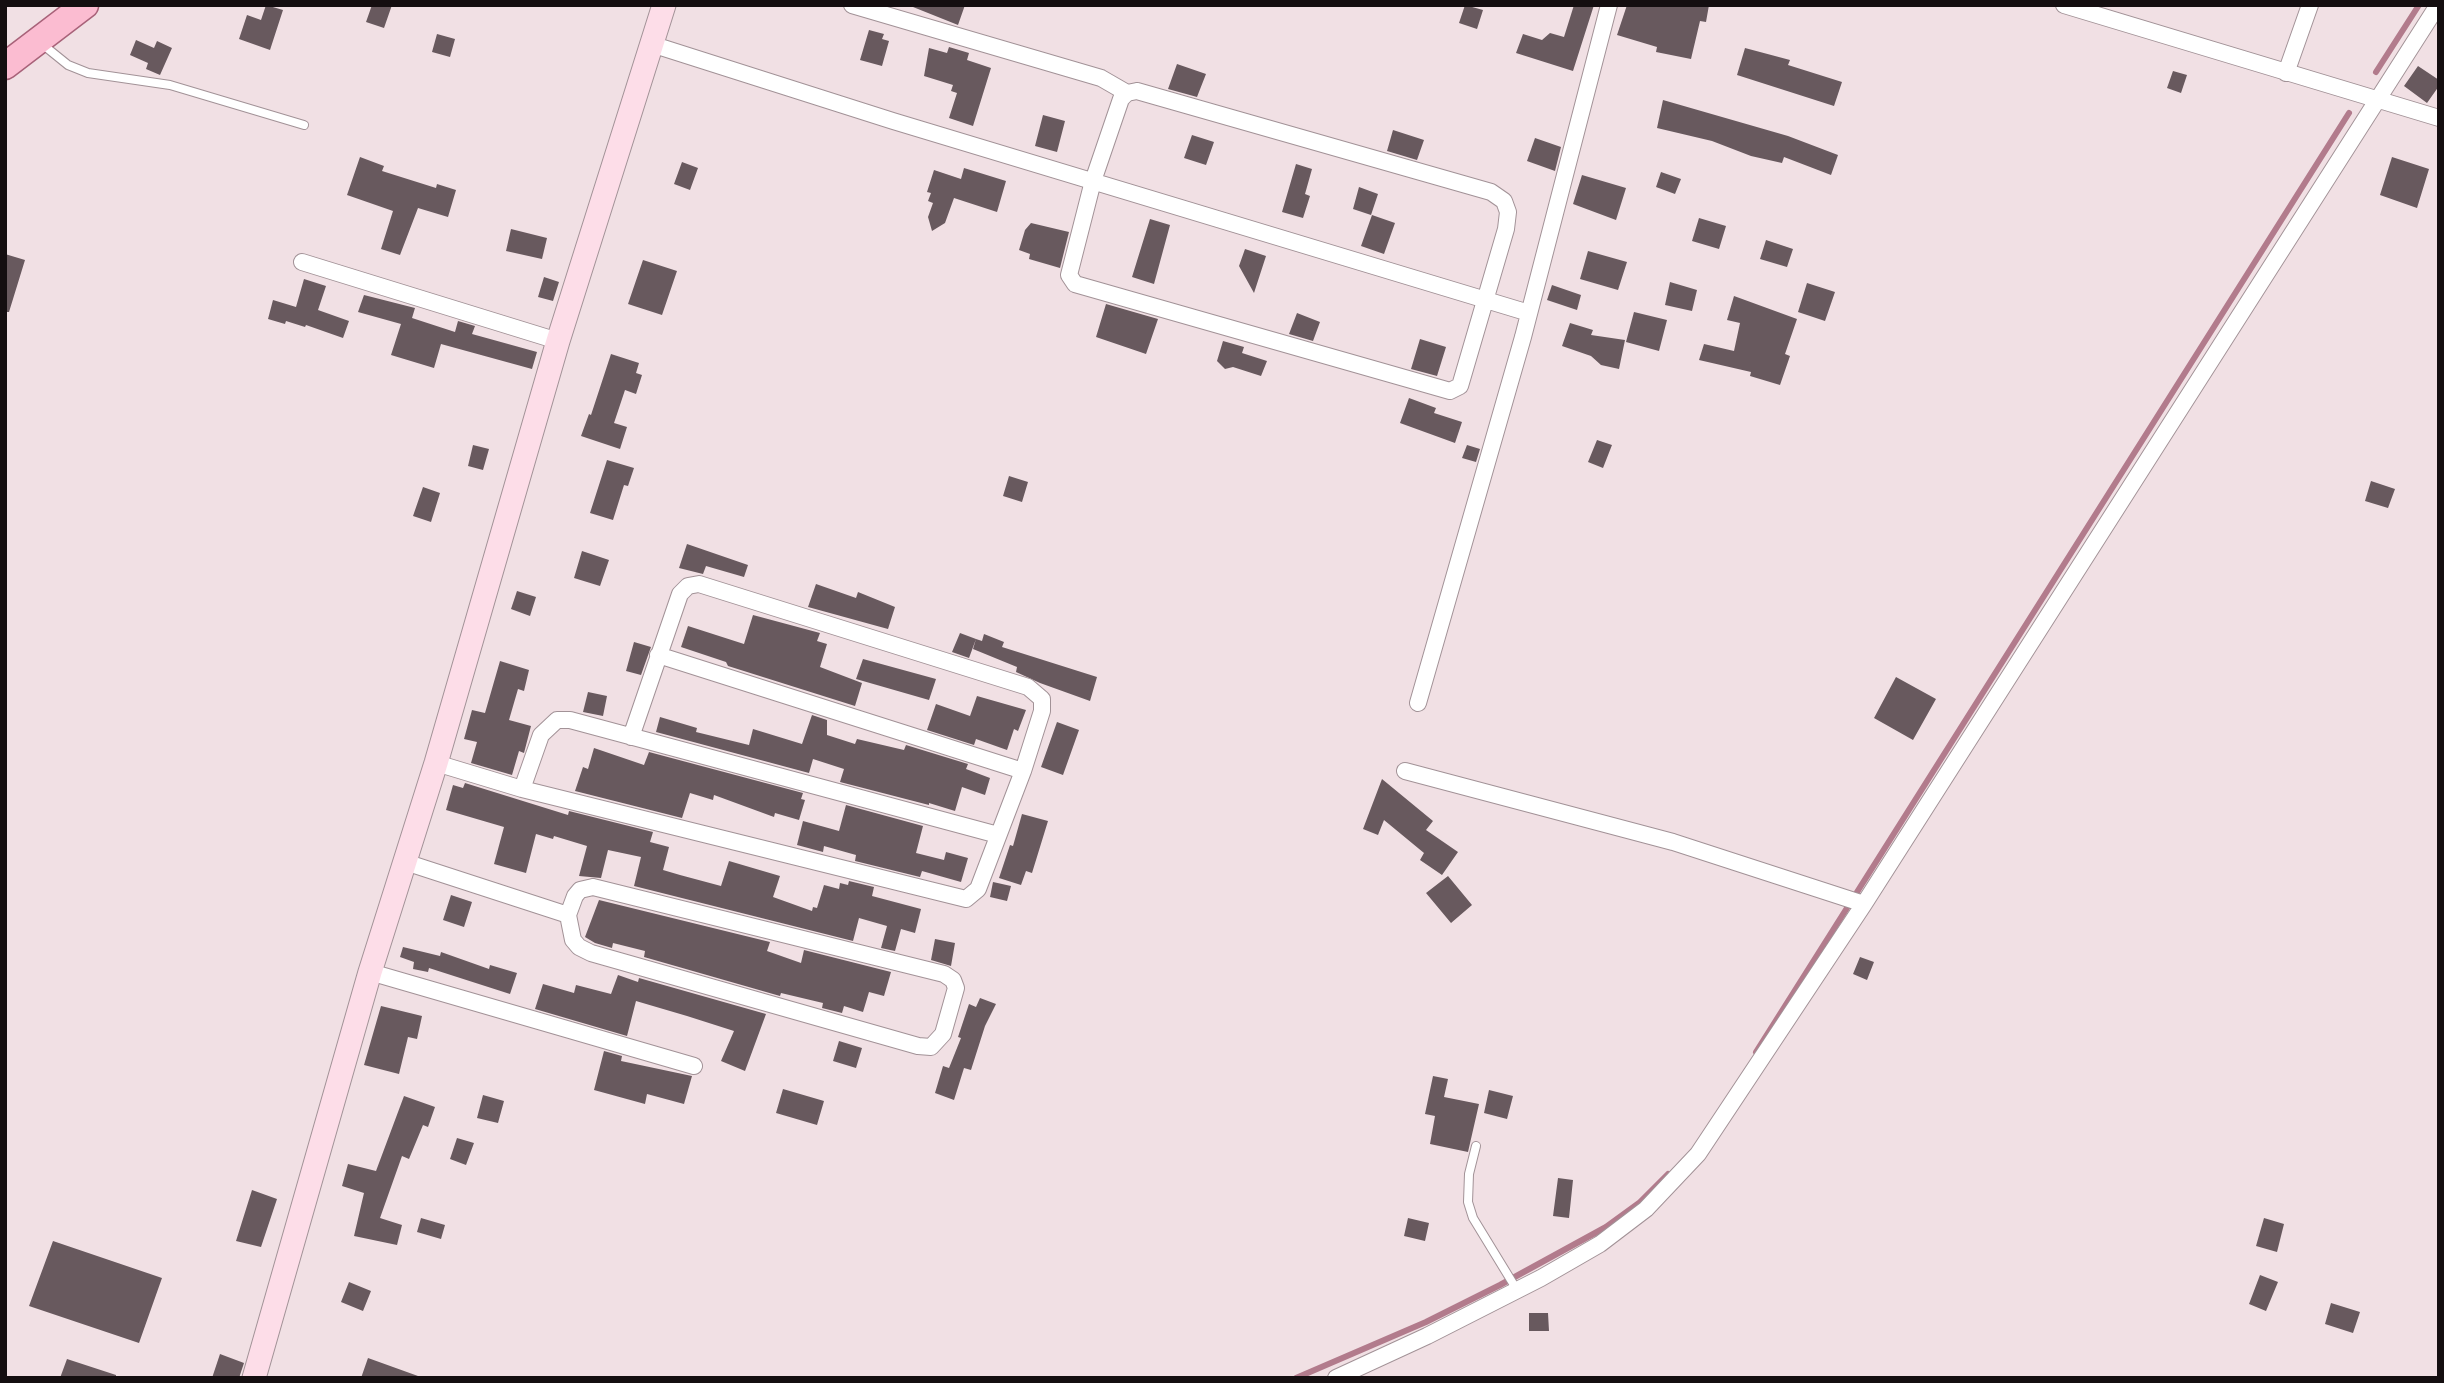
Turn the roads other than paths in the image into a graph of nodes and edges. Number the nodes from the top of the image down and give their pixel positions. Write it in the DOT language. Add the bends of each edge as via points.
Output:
graph roads {
  1 [pos="85,5"];
  2 [pos="664,5"];
  3 [pos="852,5"];
  4 [pos="1609,5"];
  5 [pos="2064,5"];
  6 [pos="2310,5"];
  7 [pos="2438,5"];
  8 [pos="40,42"];
  9 [pos="651,44"];
  10 [pos="5,66"];
  11 [pos="2286,73"];
  12 [pos="1127,93"];
  13 [pos="2376,101"];
  14 [pos="2439,118"];
  15 [pos="304,125"];
  16 [pos="1093,181"];
  17 [pos="302,262"];
  18 [pos="1484,300"];
  19 [pos="1529,313"];
  20 [pos="558,341"];
  21 [pos="658,655"];
  22 [pos="1418,703"];
  23 [pos="631,737"];
  24 [pos="436,763"];
  25 [pos="1023,771"];
  26 [pos="1405,771"];
  27 [pos="522,789"];
  28 [pos="998,835"];
  29 [pos="405,862"];
  30 [pos="1864,904"];
  31 [pos="568,915"];
  32 [pos="370,972"];
  33 [pos="694,1066"];
  34 [pos="1476,1146"];
  35 [pos="1517,1290"];
  36 [pos="254,1378"];
  37 [pos="1336,1378"];
  1 -- 8 [label="main road"];
  2 -- 9 [label="street"];
  3 -- 12 [label="street" via="1101,78"];
  4 -- 19 [label="street"];
  5 -- 11 [label="street"];
  6 -- 11 [label="street"];
  7 -- 13 [label="street"];
  8 -- 10 [label="main road"];
  8 -- 15 [label="lane" via="68,65 88,74 170,85"];
  9 -- 16 [label="street"];
  9 -- 20 [label="street"];
  11 -- 13 [label="street"];
  12 -- 16 [label="street"];
  12 -- 18 [label="street" via="1146,92 1491,192 1504,201 1508,212"];
  13 -- 14 [label="street"];
  13 -- 30 [label="street"];
  16 -- 18 [label="street"];
  16 -- 18 [label="street" via="1069,275 1075,284 1450,391 1460,386 1464,377"];
  17 -- 20 [label="street"];
  18 -- 19 [label="street"];
  19 -- 22 [label="street"];
  20 -- 24 [label="street"];
  21 -- 23 [label="street"];
  21 -- 25 [label="street"];
  21 -- 25 [label="street" via="680,594 699,584 1028,687 1042,699 1042,711"];
  23 -- 27 [label="street" via="557,720 541,735"];
  23 -- 28 [label="street"];
  24 -- 27 [label="street"];
  24 -- 29 [label="street"];
  25 -- 28 [label="street"];
  26 -- 30 [label="street" via="1673,842"];
  27 -- 28 [label="street" via="966,899 978,888"];
  29 -- 31 [label="street"];
  29 -- 32 [label="street"];
  30 -- 35 [label="street" via="1678,1179 1600,1244"];
  31 -- 31 [label="street" via="573,940 591,953 919,1046 939,1042 956,988 944,974 593,887 580,890"];
  32 -- 33 [label="street"];
  32 -- 36 [label="street"];
  34 -- 35 [label="lane" via="1468,1202"];
  35 -- 37 [label="street"];
}
